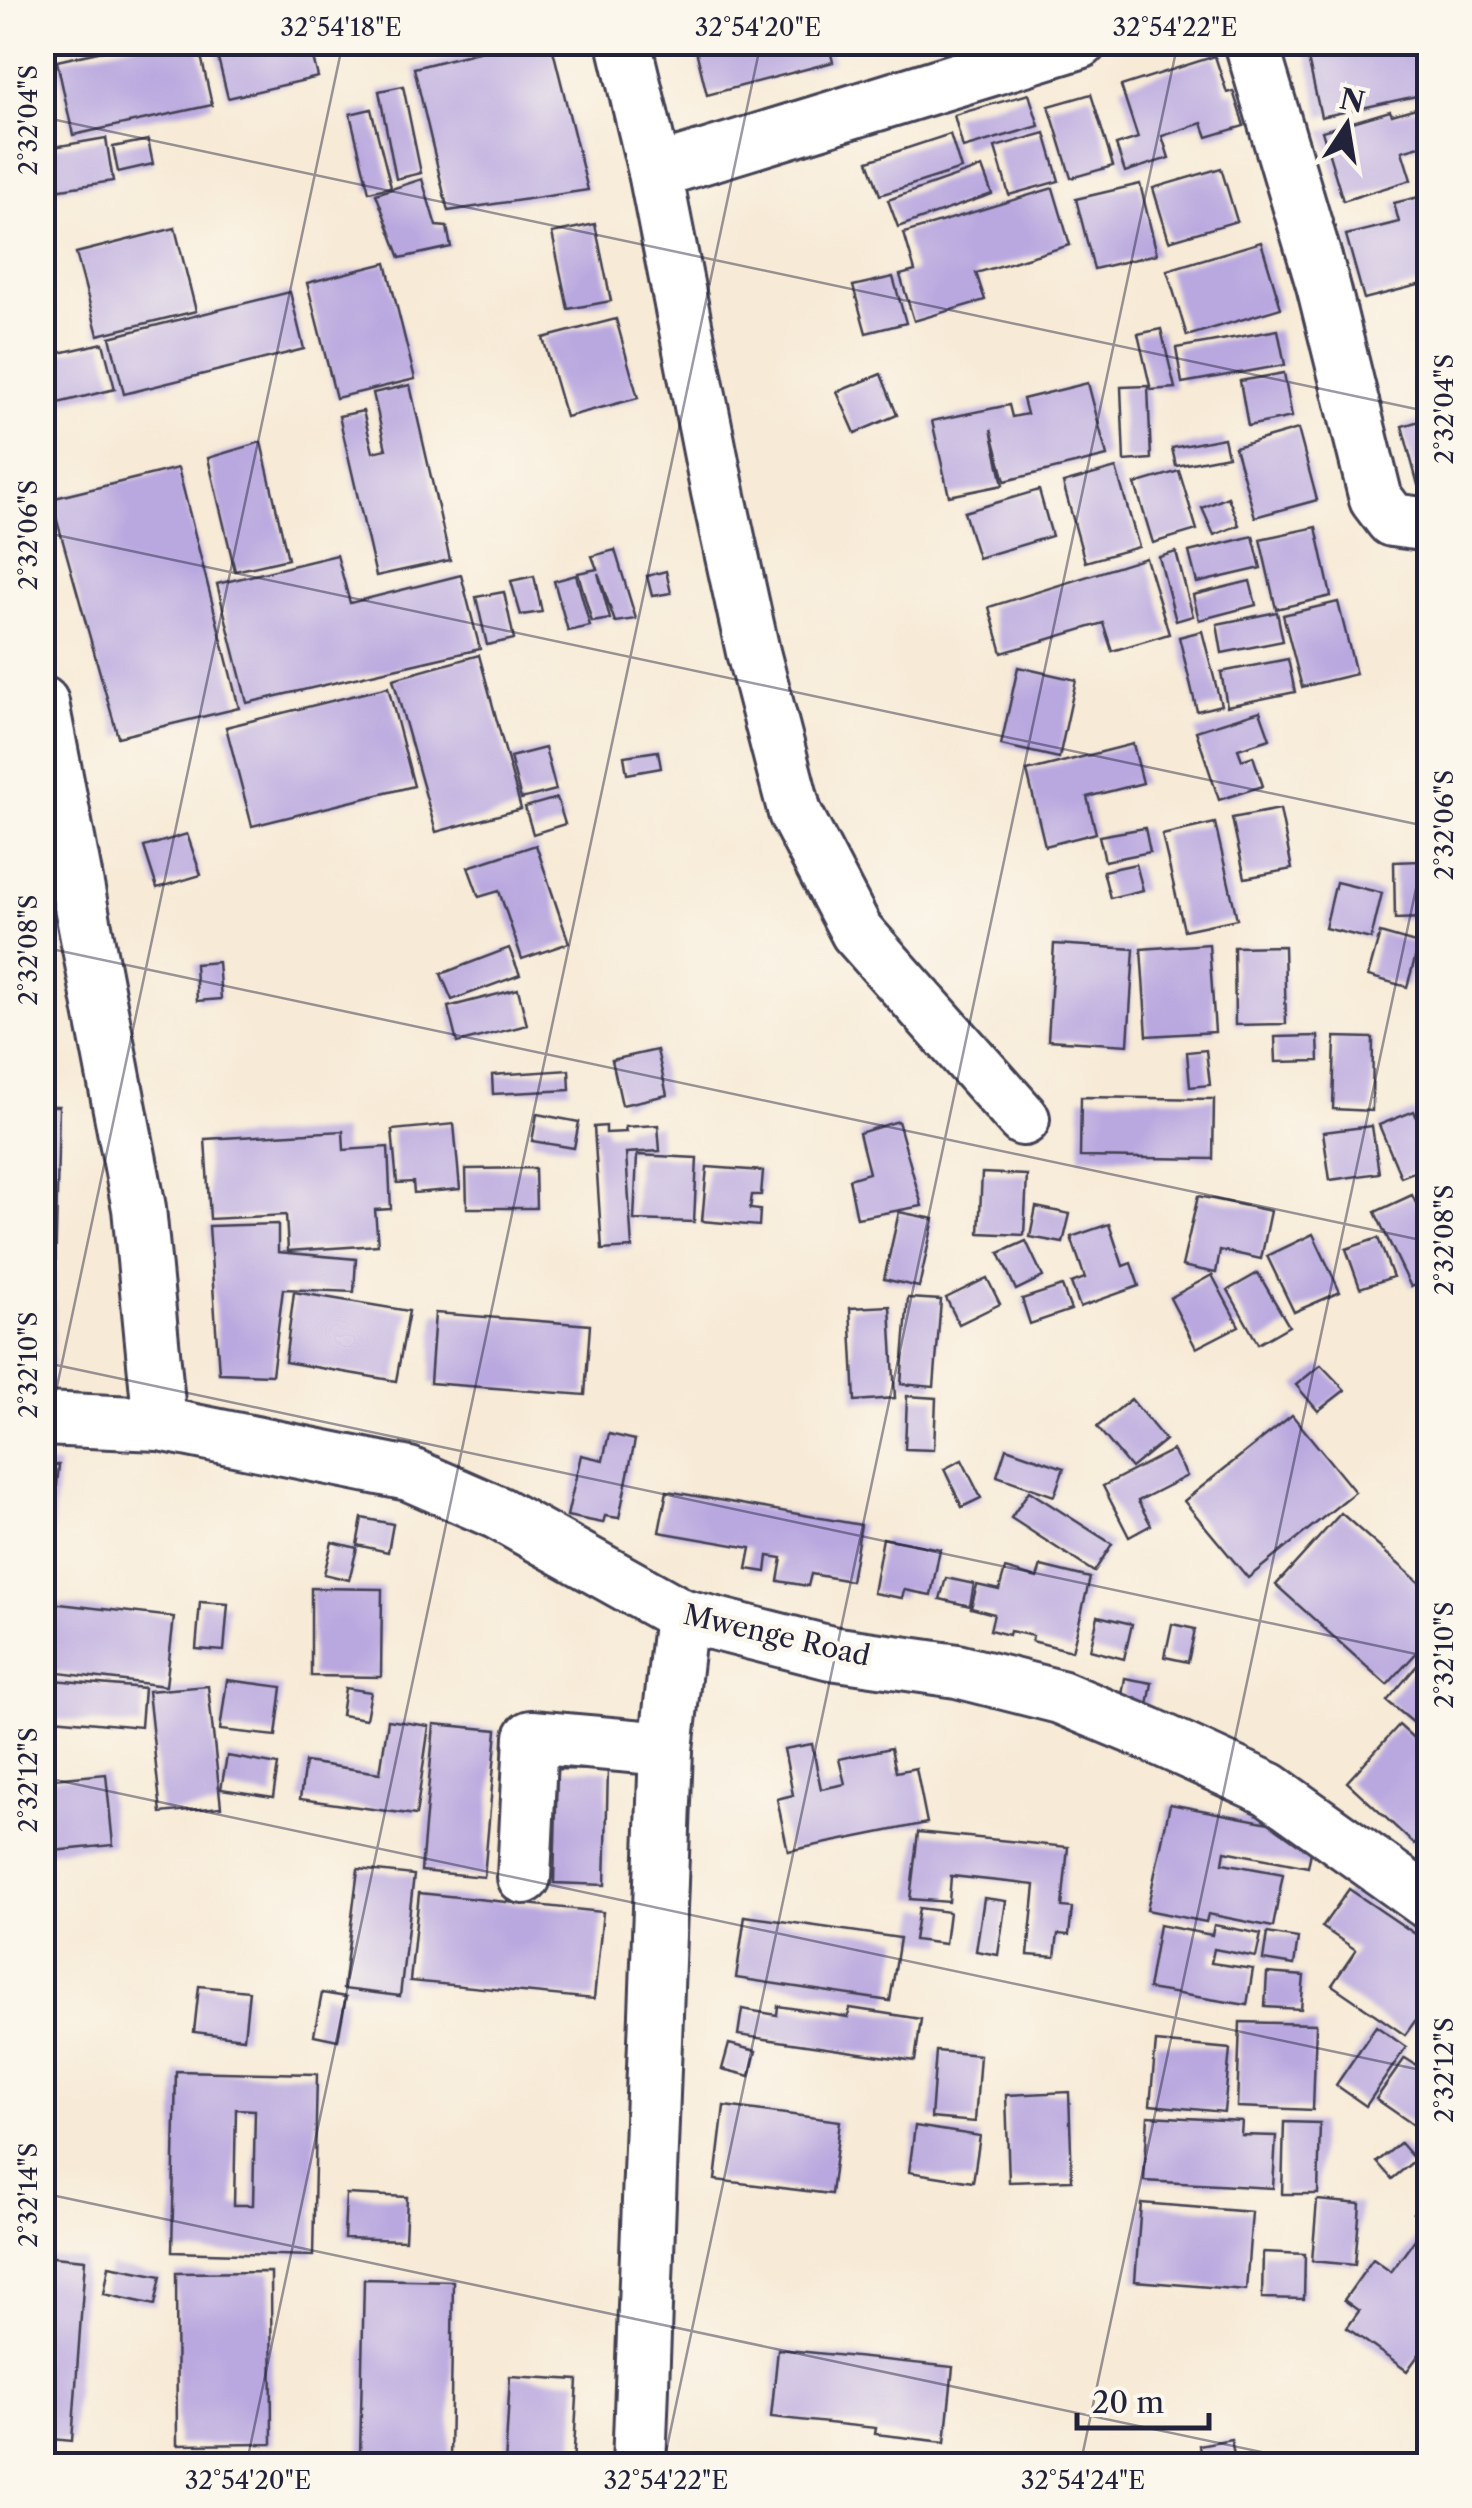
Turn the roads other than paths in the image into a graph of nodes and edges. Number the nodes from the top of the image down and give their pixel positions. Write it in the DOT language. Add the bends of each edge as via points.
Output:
graph roads {
  1 [pos="624,42"];
  2 [pos="1080,42"];
  3 [pos="1250,42"];
  4 [pos="655,172"];
  5 [pos="1430,525"];
  6 [pos="42,703"];
  7 [pos="1023,1119"];
  8 [pos="42,1419"];
  9 [pos="160,1424"];
  10 [pos="681,1616"];
  11 [pos="666,1749"];
  12 [pos="524,1877"];
  13 [pos="1430,1904"];
  14 [pos="639,2466"];
  1 -- 4 [label="street"];
  2 -- 4 [label="street"];
  3 -- 5 [label="street" via="1323,285 1376,499 1392,520"];
  4 -- 7 [label="street" via="753,652 796,814 858,932"];
  6 -- 9 [label="street" via="139,1208"];
  8 -- 9 [label="street, Mwenge Road"];
  9 -- 10 [label="street, Mwenge Road" via="409,1474 498,1513"];
  10 -- 11 [label="street"];
  10 -- 13 [label="street, Mwenge Road" via="1060,1697 1269,1789"];
  11 -- 12 [label="street" via="531,1737"];
  11 -- 14 [label="street"];
}
